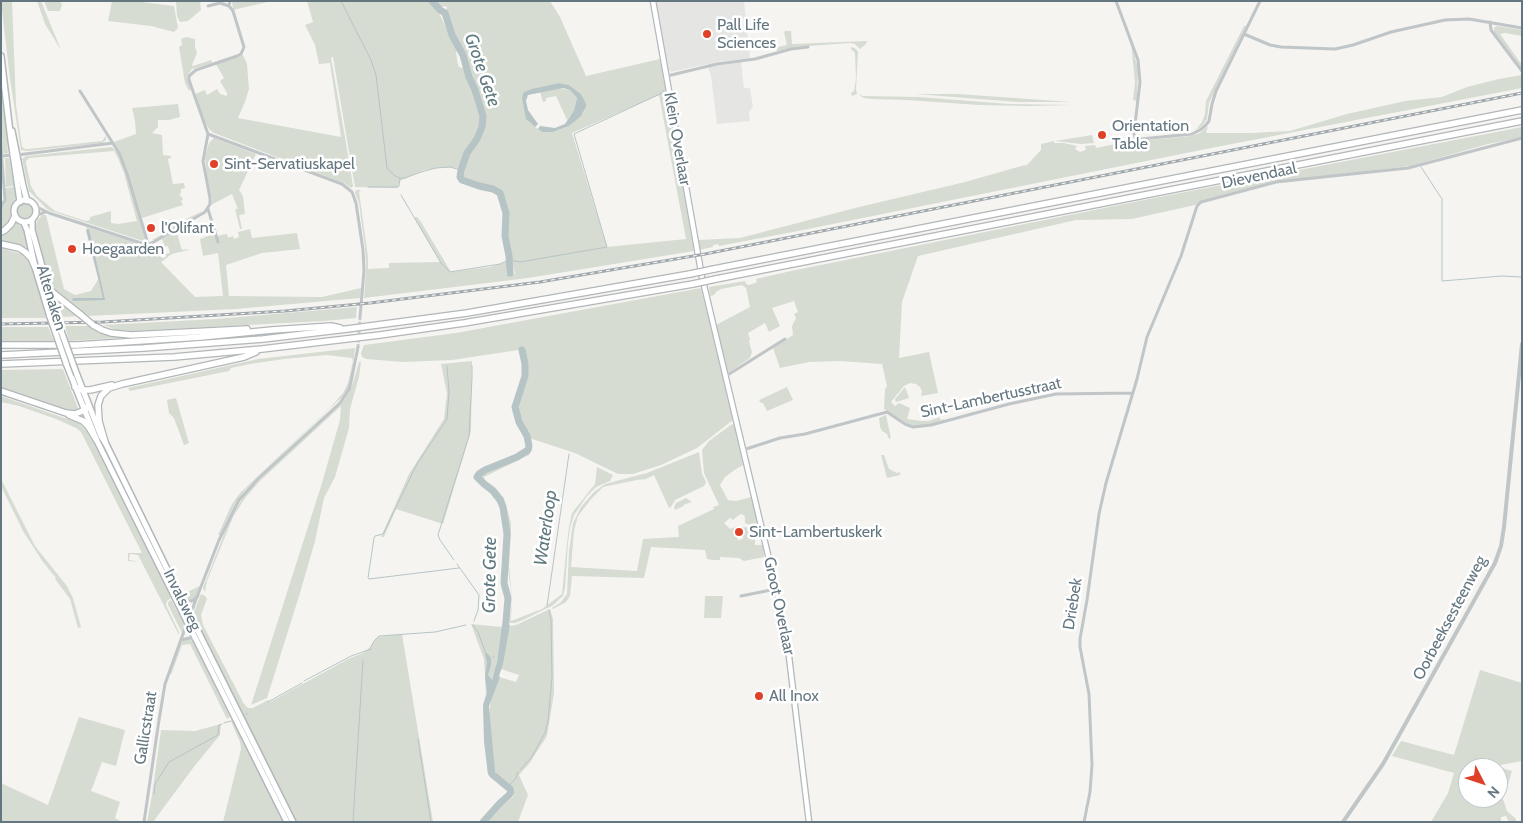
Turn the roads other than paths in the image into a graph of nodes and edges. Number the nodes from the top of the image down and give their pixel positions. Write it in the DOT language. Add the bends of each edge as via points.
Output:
graph roads {
  1 [pos="230,1"];
  2 [pos="653,1"];
  3 [pos="1116,1"];
  4 [pos="1260,1"];
  5 [pos="208,6"];
  6 [pos="229,6"];
  7 [pos="1490,22"];
  8 [pos="1522,28"];
  9 [pos="1244,34"];
  10 [pos="808,47"];
  11 [pos="1,56"];
  12 [pos="1522,71"];
  13 [pos="666,76"];
  14 [pos="80,92"];
  15 [pos="1522,110"];
  16 [pos="1522,120"];
  17 [pos="208,134"];
  18 [pos="1522,138"];
  19 [pos="112,143"];
  20 [pos="1,147"];
  21 [pos="15,155"];
  22 [pos="2,156"];
  23 [pos="27,200"];
  24 [pos="20,202"];
  25 [pos="34,206"];
  26 [pos="1,207"];
  27 [pos="208,208"];
  28 [pos="45,211"];
  29 [pos="15,216"];
  30 [pos="33,218"];
  31 [pos="24,222"];
  32 [pos="1,232"];
  33 [pos="218,242"];
  34 [pos="1,244"];
  35 [pos="148,244"];
  36 [pos="35,267"];
  37 [pos="702,277"];
  38 [pos="47,288"];
  39 [pos="360,317"];
  40 [pos="348,329"];
  41 [pos="272,330"];
  42 [pos="786,339"];
  43 [pos="1522,344"];
  44 [pos="1,345"];
  45 [pos="358,347"];
  46 [pos="262,349"];
  47 [pos="1,355"];
  48 [pos="1,364"];
  49 [pos="74,375"];
  50 [pos="725,376"];
  51 [pos="122,384"];
  52 [pos="75,387"];
  53 [pos="82,390"];
  54 [pos="1,391"];
  55 [pos="1133,393"];
  56 [pos="86,408"];
  57 [pos="66,412"];
  58 [pos="96,439"];
  59 [pos="105,442"];
  60 [pos="743,450"];
  61 [pos="776,588"];
  62 [pos="198,595"];
  63 [pos="741,596"];
  64 [pos="182,600"];
  65 [pos="190,616"];
  66 [pos="187,622"];
  67 [pos="196,639"];
  68 [pos="181,640"];
  69 [pos="144,822"];
  70 [pos="287,822"];
  71 [pos="293,822"];
  72 [pos="809,822"];
  73 [pos="1084,822"];
  74 [pos="1343,822"];
  1 -- 6 [label="street"];
  2 -- 13 [label="main road, Klein Overlaar"];
  3 -- 9 [label="street" via="1138,60 1140,82 1134,136 1139,139 1192,134 1200,130 1209,121 1216,91"];
  4 -- 9 [label="street"];
  5 -- 6 [label="street" via="220,3"];
  6 -- 17 [label="street" via="244,47 242,54 196,70 189,76"];
  7 -- 8 [label="street"];
  7 -- 9 [label="street" via="1444,20 1335,49 1276,46"];
  7 -- 12 [label="street" via="1491,30"];
  10 -- 13 [label="street"];
  11 -- 21 [label="main road"];
  13 -- 37 [label="main road, Klein Overlaar"];
  14 -- 19 [label="street"];
  15 -- 40 [label="highway, bridge" via="690,274 475,312"];
  16 -- 46 [label="highway, bridge" via="693,284 464,323"];
  17 -- 27 [label="street" via="203,161 210,198"];
  17 -- 39 [label="street" via="342,184 352,192 363,250"];
  18 -- 55 [label="street, Dievendaal" via="1408,168 1276,182 1201,202 1147,337"];
  19 -- 21 [label="street"];
  19 -- 35 [label="street" via="127,173"];
  20 -- 22 [label="street"];
  21 -- 22 [label="street"];
  21 -- 23 [label="main road"];
  21 -- 24 [label="main road"];
  22 -- 26 [label="street" via="5,200"];
  23 -- 24 [label="main road"];
  23 -- 25 [label="main road"];
  24 -- 29 [label="main road" via="14,209"];
  25 -- 28 [label="street"];
  25 -- 30 [label="main road"];
  27 -- 33 [label="street"];
  27 -- 35 [label="street"];
  28 -- 30 [label="street"];
  28 -- 35 [label="street"];
  29 -- 31 [label="main road"];
  29 -- 32 [label="highway"];
  30 -- 31 [label="main road"];
  30 -- 38 [label="main road, Altenaken" via="32,230"];
  31 -- 36 [label="main road, Altenaken"];
  34 -- 36 [label="highway" via="20,248"];
  36 -- 49 [label="main road, Altenaken, bridge" via="50,317"];
  37 -- 50 [label="main road, Groot Overlaar"];
  38 -- 41 [label="highway, bridge" via="93,325 111,333"];
  38 -- 49 [label="main road, Altenaken, bridge"];
  40 -- 41 [label="highway" via="331,326"];
  40 -- 47 [label="highway" via="144,348"];
  41 -- 44 [label="highway" via="77,345"];
  42 -- 50 [label="street"];
  43 -- 74 [label="street, Oorbeeksesteenweg" via="1504,534 1495,563 1383,764"];
  45 -- 62 [label="street" via="354,374 340,403 258,479 240,500 219,540"];
  46 -- 48 [label="highway" via="174,357"];
  46 -- 51 [label="highway" via="244,357"];
  49 -- 52 [label="main road, Invalsweg"];
  49 -- 53 [label="main road, Invalsweg"];
  50 -- 60 [label="main road, Groot Overlaar"];
  51 -- 53 [label="highway"];
  51 -- 59 [label="highway" via="105,391 99,400 98,413"];
  52 -- 53 [label="highway"];
  52 -- 56 [label="main road, Invalsweg"];
  53 -- 56 [label="main road, Invalsweg"];
  54 -- 57 [label="highway"];
  55 -- 60 [label="street, Sint-Lambertusstraat" via="1056,394 914,427 887,412"];
  55 -- 73 [label="street, Driebek" via="1101,502 1081,630 1080,647 1089,694 1092,765"];
  56 -- 57 [label="highway" via="75,414"];
  56 -- 58 [label="main road, Invalsweg"];
  56 -- 59 [label="main road, Invalsweg"];
  57 -- 58 [label="highway" via="88,426"];
  58 -- 66 [label="main road, Invalsweg"];
  59 -- 64 [label="main road, Invalsweg"];
  60 -- 61 [label="main road, Groot Overlaar"];
  61 -- 63 [label="street"];
  61 -- 72 [label="main road, Groot Overlaar" via="788,640"];
  62 -- 64 [label="street" via="192,601"];
  62 -- 65 [label="street"];
  64 -- 65 [label="main road, Invalsweg"];
  65 -- 71 [label="main road, Invalsweg"];
  66 -- 67 [label="main road, Invalsweg"];
  66 -- 68 [label="street, Gallicstraat"];
  67 -- 68 [label="street"];
  67 -- 70 [label="main road, Invalsweg"];
  68 -- 69 [label="street, Gallicstraat" via="163,694"];
}
